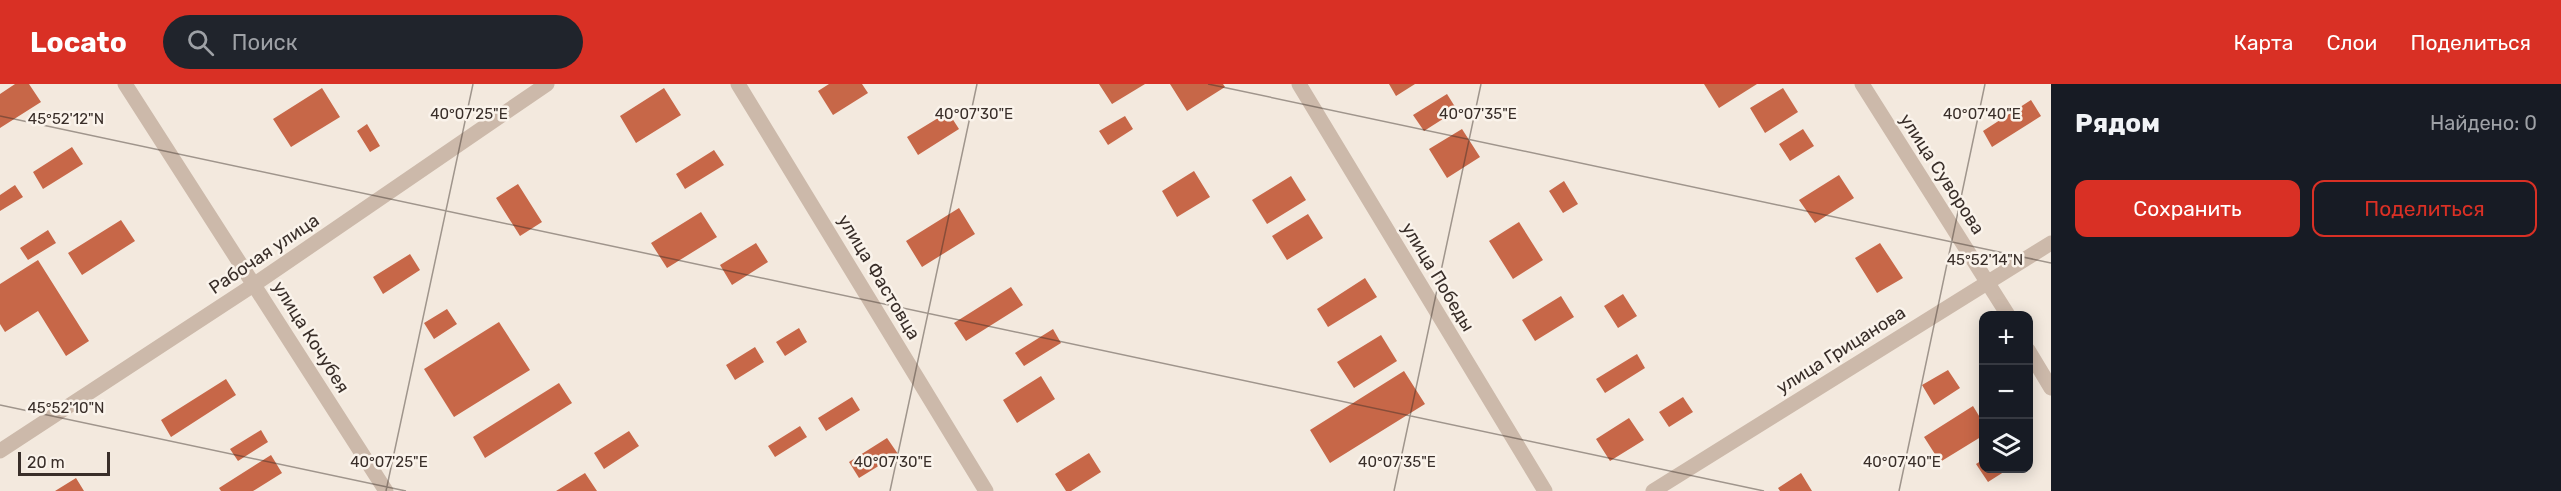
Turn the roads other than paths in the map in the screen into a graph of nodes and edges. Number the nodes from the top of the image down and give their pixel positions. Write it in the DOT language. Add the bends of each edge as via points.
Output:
graph roads {
  1 [pos="125,84"];
  2 [pos="547,84"];
  3 [pos="738,84"];
  4 [pos="1299,84"];
  5 [pos="1862,84"];
  6 [pos="2051,243"];
  7 [pos="1988,281"];
  8 [pos="255,284"];
  9 [pos="2006,311"];
  10 [pos="2033,358"];
  11 [pos="2051,388"];
  12 [pos="0,452"];
  13 [pos="386,491"];
  14 [pos="986,491"];
  15 [pos="1545,491"];
  16 [pos="1653,491"];
  1 -- 8 [label="street, улица Кочубея"];
  2 -- 8 [label="street, Рабочая улица"];
  3 -- 14 [label="street, улица Фастовца"];
  4 -- 15 [label="street, улица Победы"];
  5 -- 7 [label="street, улица Суворова"];
  6 -- 7 [label="street, улица Грицанова"];
  7 -- 9 [label="street, улица Суворова"];
  7 -- 16 [label="street, улица Грицанова"];
  8 -- 12 [label="street, Рабочая улица"];
  8 -- 13 [label="street, улица Кочубея"];
  10 -- 11 [label="street"];
}
